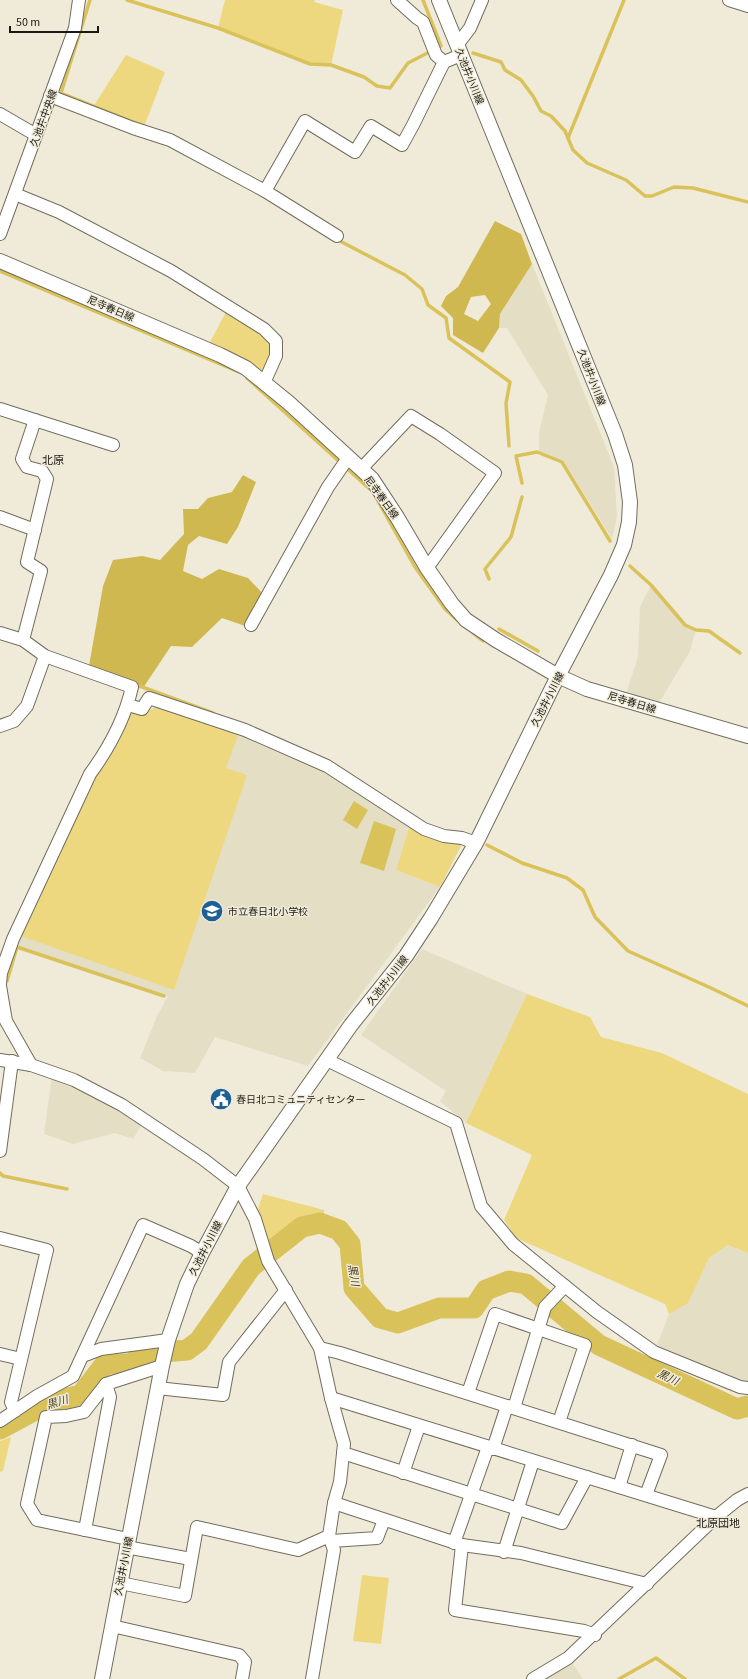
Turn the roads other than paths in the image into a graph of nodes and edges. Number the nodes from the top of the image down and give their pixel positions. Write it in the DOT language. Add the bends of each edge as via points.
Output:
graph roads {
  1 [pos="79,0"];
  2 [pos="397,0"];
  3 [pos="439,0"];
  4 [pos="482,0"];
  5 [pos="729,0"];
  6 [pos="748,6"];
  7 [pos="459,50"];
  8 [pos="438,54"];
  9 [pos="50,96"];
  10 [pos="0,114"];
  11 [pos="36,136"];
  12 [pos="265,190"];
  13 [pos="14,194"];
  14 [pos="0,234"];
  15 [pos="337,236"];
  16 [pos="0,260"];
  17 [pos="264,383"];
  18 [pos="0,409"];
  19 [pos="35,420"];
  20 [pos="113,445"];
  21 [pos="345,462"];
  22 [pos="361,469"];
  23 [pos="0,517"];
  24 [pos="35,530"];
  25 [pos="427,568"];
  26 [pos="251,625"];
  27 [pos="0,633"];
  28 [pos="23,640"];
  29 [pos="45,656"];
  30 [pos="558,676"];
  31 [pos="128,705"];
  32 [pos="0,726"];
  33 [pos="748,736"];
  34 [pos="476,844"];
  35 [pos="0,985"];
  36 [pos="327,1060"];
  37 [pos="6,1061"];
  38 [pos="31,1065"];
  39 [pos="0,1151"];
  40 [pos="238,1186"];
  41 [pos="0,1238"];
  42 [pos="202,1253"];
  43 [pos="565,1286"];
  44 [pos="286,1290"];
  45 [pos="539,1329"];
  46 [pos="320,1348"];
  47 [pos="165,1353"];
  48 [pos="0,1354"];
  49 [pos="83,1356"];
  50 [pos="21,1359"];
  51 [pos="106,1384"];
  52 [pos="157,1388"];
  53 [pos="748,1388"];
  54 [pos="468,1393"];
  55 [pos="331,1398"];
  56 [pos="510,1407"];
  57 [pos="15,1410"];
  58 [pos="0,1421"];
  59 [pos="559,1422"];
  60 [pos="419,1426"];
  61 [pos="632,1445"];
  62 [pos="490,1448"];
  63 [pos="343,1453"];
  64 [pos="533,1461"];
  65 [pos="403,1473"];
  66 [pos="587,1477"];
  67 [pos="619,1487"];
  68 [pos="748,1494"];
  69 [pos="471,1495"];
  70 [pos="646,1495"];
  71 [pos="334,1503"];
  72 [pos="518,1509"];
  73 [pos="716,1517"];
  74 [pos="384,1520"];
  75 [pos="85,1530"];
  76 [pos="330,1539"];
  77 [pos="127,1543"];
  78 [pos="458,1544"];
  79 [pos="504,1552"];
  80 [pos="191,1559"];
  81 [pos="120,1583"];
  82 [pos="647,1584"];
  83 [pos="112,1626"];
  84 [pos="595,1635"];
  85 [pos="102,1679"];
  86 [pos="242,1679"];
  87 [pos="312,1679"];
  88 [pos="533,1679"];
  1 -- 9 [label="street, 久池井中央線" via="75,28"];
  2 -- 8 [label="street" via="423,22"];
  3 -- 7 [label="street, 久池井小川線"];
  4 -- 7 [label="street"];
  5 -- 6 [label="street"];
  7 -- 8 [label="street"];
  7 -- 30 [label="street, 久池井小川線" via="615,434 625,465 630,502 624,545 612,575"];
  8 -- 12 [label="street" via="413,125 402,145 371,126 355,152 305,121"];
  9 -- 11 [label="street, 久池井中央線"];
  9 -- 12 [label="street" via="170,140"];
  10 -- 11 [label="street"];
  11 -- 13 [label="street, 久池井中央線"];
  12 -- 15 [label="street"];
  13 -- 14 [label="street, 久池井中央線"];
  13 -- 17 [label="street" via="59,212 171,271 264,329 276,341 276,356"];
  16 -- 17 [label="street, 尼寺春日線" via="246,368"];
  17 -- 21 [label="street, 尼寺春日線" via="293,406"];
  18 -- 19 [label="street"];
  19 -- 20 [label="street"];
  19 -- 24 [label="street" via="22,459 27,467 42,471 47,479"];
  21 -- 22 [label="street, 尼寺春日線"];
  21 -- 26 [label="street" via="328,487"];
  22 -- 25 [label="street, 尼寺春日線" via="372,479"];
  22 -- 25 [label="street" via="411,416 495,473"];
  23 -- 24 [label="street"];
  24 -- 28 [label="street" via="27,562 41,571"];
  25 -- 30 [label="street, 尼寺春日線" via="466,620"];
  27 -- 28 [label="street"];
  28 -- 29 [label="street"];
  29 -- 31 [label="street" via="132,687"];
  29 -- 32 [label="street" via="27,706 14,721"];
  30 -- 33 [label="street, 尼寺春日線" via="587,689"];
  30 -- 34 [label="street, 久池井小川線"];
  31 -- 34 [label="street" via="142,709 149,698 245,730 327,766 424,829"];
  31 -- 35 [label="street" via="104,755 90,774 16,932 1,973"];
  34 -- 36 [label="street, 久池井小川線" via="406,956 351,1025"];
  35 -- 38 [label="street" via="6,1021"];
  36 -- 40 [label="street, 久池井小川線"];
  36 -- 43 [label="street" via="456,1123 481,1206 512,1244"];
  37 -- 38 [label="street"];
  37 -- 39 [label="street"];
  38 -- 40 [label="street" via="74,1080 122,1105"];
  40 -- 42 [label="street, 久池井小川線"];
  40 -- 44 [label="street" via="255,1219 268,1261"];
  41 -- 50 [label="street" via="47,1250"];
  42 -- 47 [label="street, 久池井小川線" via="188,1284"];
  42 -- 49 [label="street" via="142,1225"];
  43 -- 45 [label="street" via="545,1307"];
  43 -- 53 [label="street" via="654,1352"];
  44 -- 46 [label="street"];
  44 -- 52 [label="street" via="229,1362 224,1395"];
  45 -- 54 [label="street" via="495,1314"];
  45 -- 56 [label="street"];
  45 -- 59 [label="street" via="585,1345"];
  46 -- 54 [label="street"];
  46 -- 55 [label="street"];
  47 -- 49 [label="street" via="100,1349"];
  47 -- 51 [label="street"];
  47 -- 52 [label="street, 久池井小川線"];
  48 -- 50 [label="street"];
  49 -- 57 [label="street" via="73,1376"];
  50 -- 57 [label="street" via="11,1402"];
  51 -- 75 [label="street" via="110,1397"];
  51 -- 75 [label="street" via="84,1412 46,1417 27,1504 37,1520"];
  52 -- 77 [label="street, 久池井小川線"];
  54 -- 56 [label="street"];
  55 -- 60 [label="street"];
  55 -- 63 [label="street" via="344,1444"];
  56 -- 59 [label="street"];
  56 -- 62 [label="street"];
  57 -- 58 [label="street"];
  59 -- 61 [label="street"];
  60 -- 62 [label="street"];
  60 -- 65 [label="street"];
  61 -- 67 [label="street"];
  61 -- 70 [label="street" via="661,1455"];
  62 -- 64 [label="street"];
  62 -- 69 [label="street"];
  63 -- 65 [label="street"];
  63 -- 71 [label="street" via="340,1482"];
  64 -- 66 [label="street"];
  64 -- 72 [label="street"];
  65 -- 69 [label="street"];
  66 -- 67 [label="street"];
  66 -- 72 [label="street" via="562,1523"];
  67 -- 70 [label="street"];
  68 -- 73 [label="street"];
  69 -- 72 [label="street"];
  69 -- 78 [label="street"];
  70 -- 73 [label="street"];
  71 -- 74 [label="street"];
  71 -- 76 [label="street"];
  72 -- 79 [label="street"];
  73 -- 82 [label="street"];
  74 -- 76 [label="street" via="377,1538"];
  74 -- 78 [label="street"];
  75 -- 77 [label="street"];
  76 -- 80 [label="street" via="298,1550 197,1527"];
  76 -- 87 [label="street" via="334,1550"];
  77 -- 80 [label="street"];
  77 -- 81 [label="street, 久池井小川線"];
  78 -- 79 [label="street"];
  78 -- 84 [label="street" via="455,1610 584,1631"];
  79 -- 82 [label="street" via="521,1553"];
  80 -- 81 [label="street" via="185,1596"];
  81 -- 83 [label="street, 久池井小川線"];
  82 -- 84 [label="street"];
  83 -- 85 [label="street, 久池井小川線"];
  83 -- 86 [label="street" via="239,1655 245,1662"];
  84 -- 88 [label="street" via="568,1658"];
}
